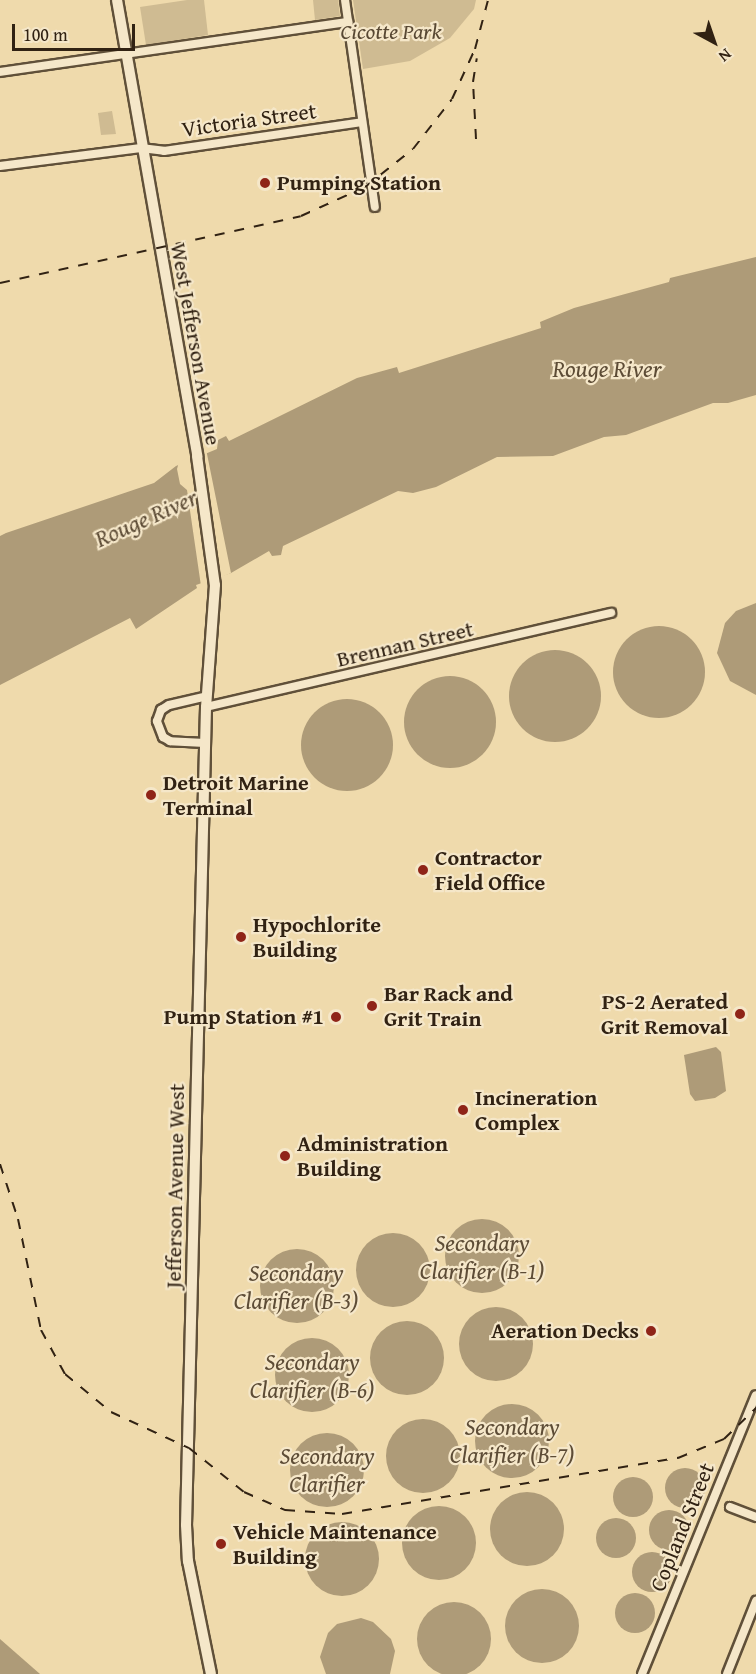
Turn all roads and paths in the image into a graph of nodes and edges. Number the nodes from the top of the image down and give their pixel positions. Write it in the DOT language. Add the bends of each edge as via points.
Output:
graph roads {
  1 [pos="117,0"];
  2 [pos="345,0"];
  3 [pos="348,22"];
  4 [pos="126,55"];
  5 [pos="0,72"];
  6 [pos="362,122"];
  7 [pos="141,148"];
  8 [pos="0,166"];
  9 [pos="375,207"];
  10 [pos="611,613"];
  11 [pos="207,702"];
  12 [pos="205,743"];
  13 [pos="756,1395"];
  14 [pos="730,1507"];
  15 [pos="756,1517"];
  16 [pos="756,1601"];
  17 [pos="211,1674"];
  18 [pos="642,1674"];
  19 [pos="727,1674"];
  1 -- 4 [label="main road, West Jefferson Avenue"];
  2 -- 3 [label="street"];
  3 -- 4 [label="street"];
  3 -- 6 [label="street"];
  4 -- 5 [label="street"];
  4 -- 7 [label="main road, West Jefferson Avenue"];
  6 -- 7 [label="street, Victoria Street" via="164,151"];
  6 -- 9 [label="street"];
  7 -- 8 [label="street, Victoria Street"];
  7 -- 11 [label="main road, West Jefferson Avenue" via="197,456 215,585"];
  10 -- 11 [label="street, Brennan Street"];
  11 -- 12 [label="main road, Jefferson Avenue West"];
  11 -- 12 [label="street, Brennan Street" via="169,705 161,710 157,721 163,737 170,741"];
  12 -- 17 [label="main road, Jefferson Avenue West" via="186,1525 188,1561"];
  13 -- 18 [label="street, Copland Street"];
  14 -- 15 [label="street"];
  16 -- 19 [label="street"];
}
